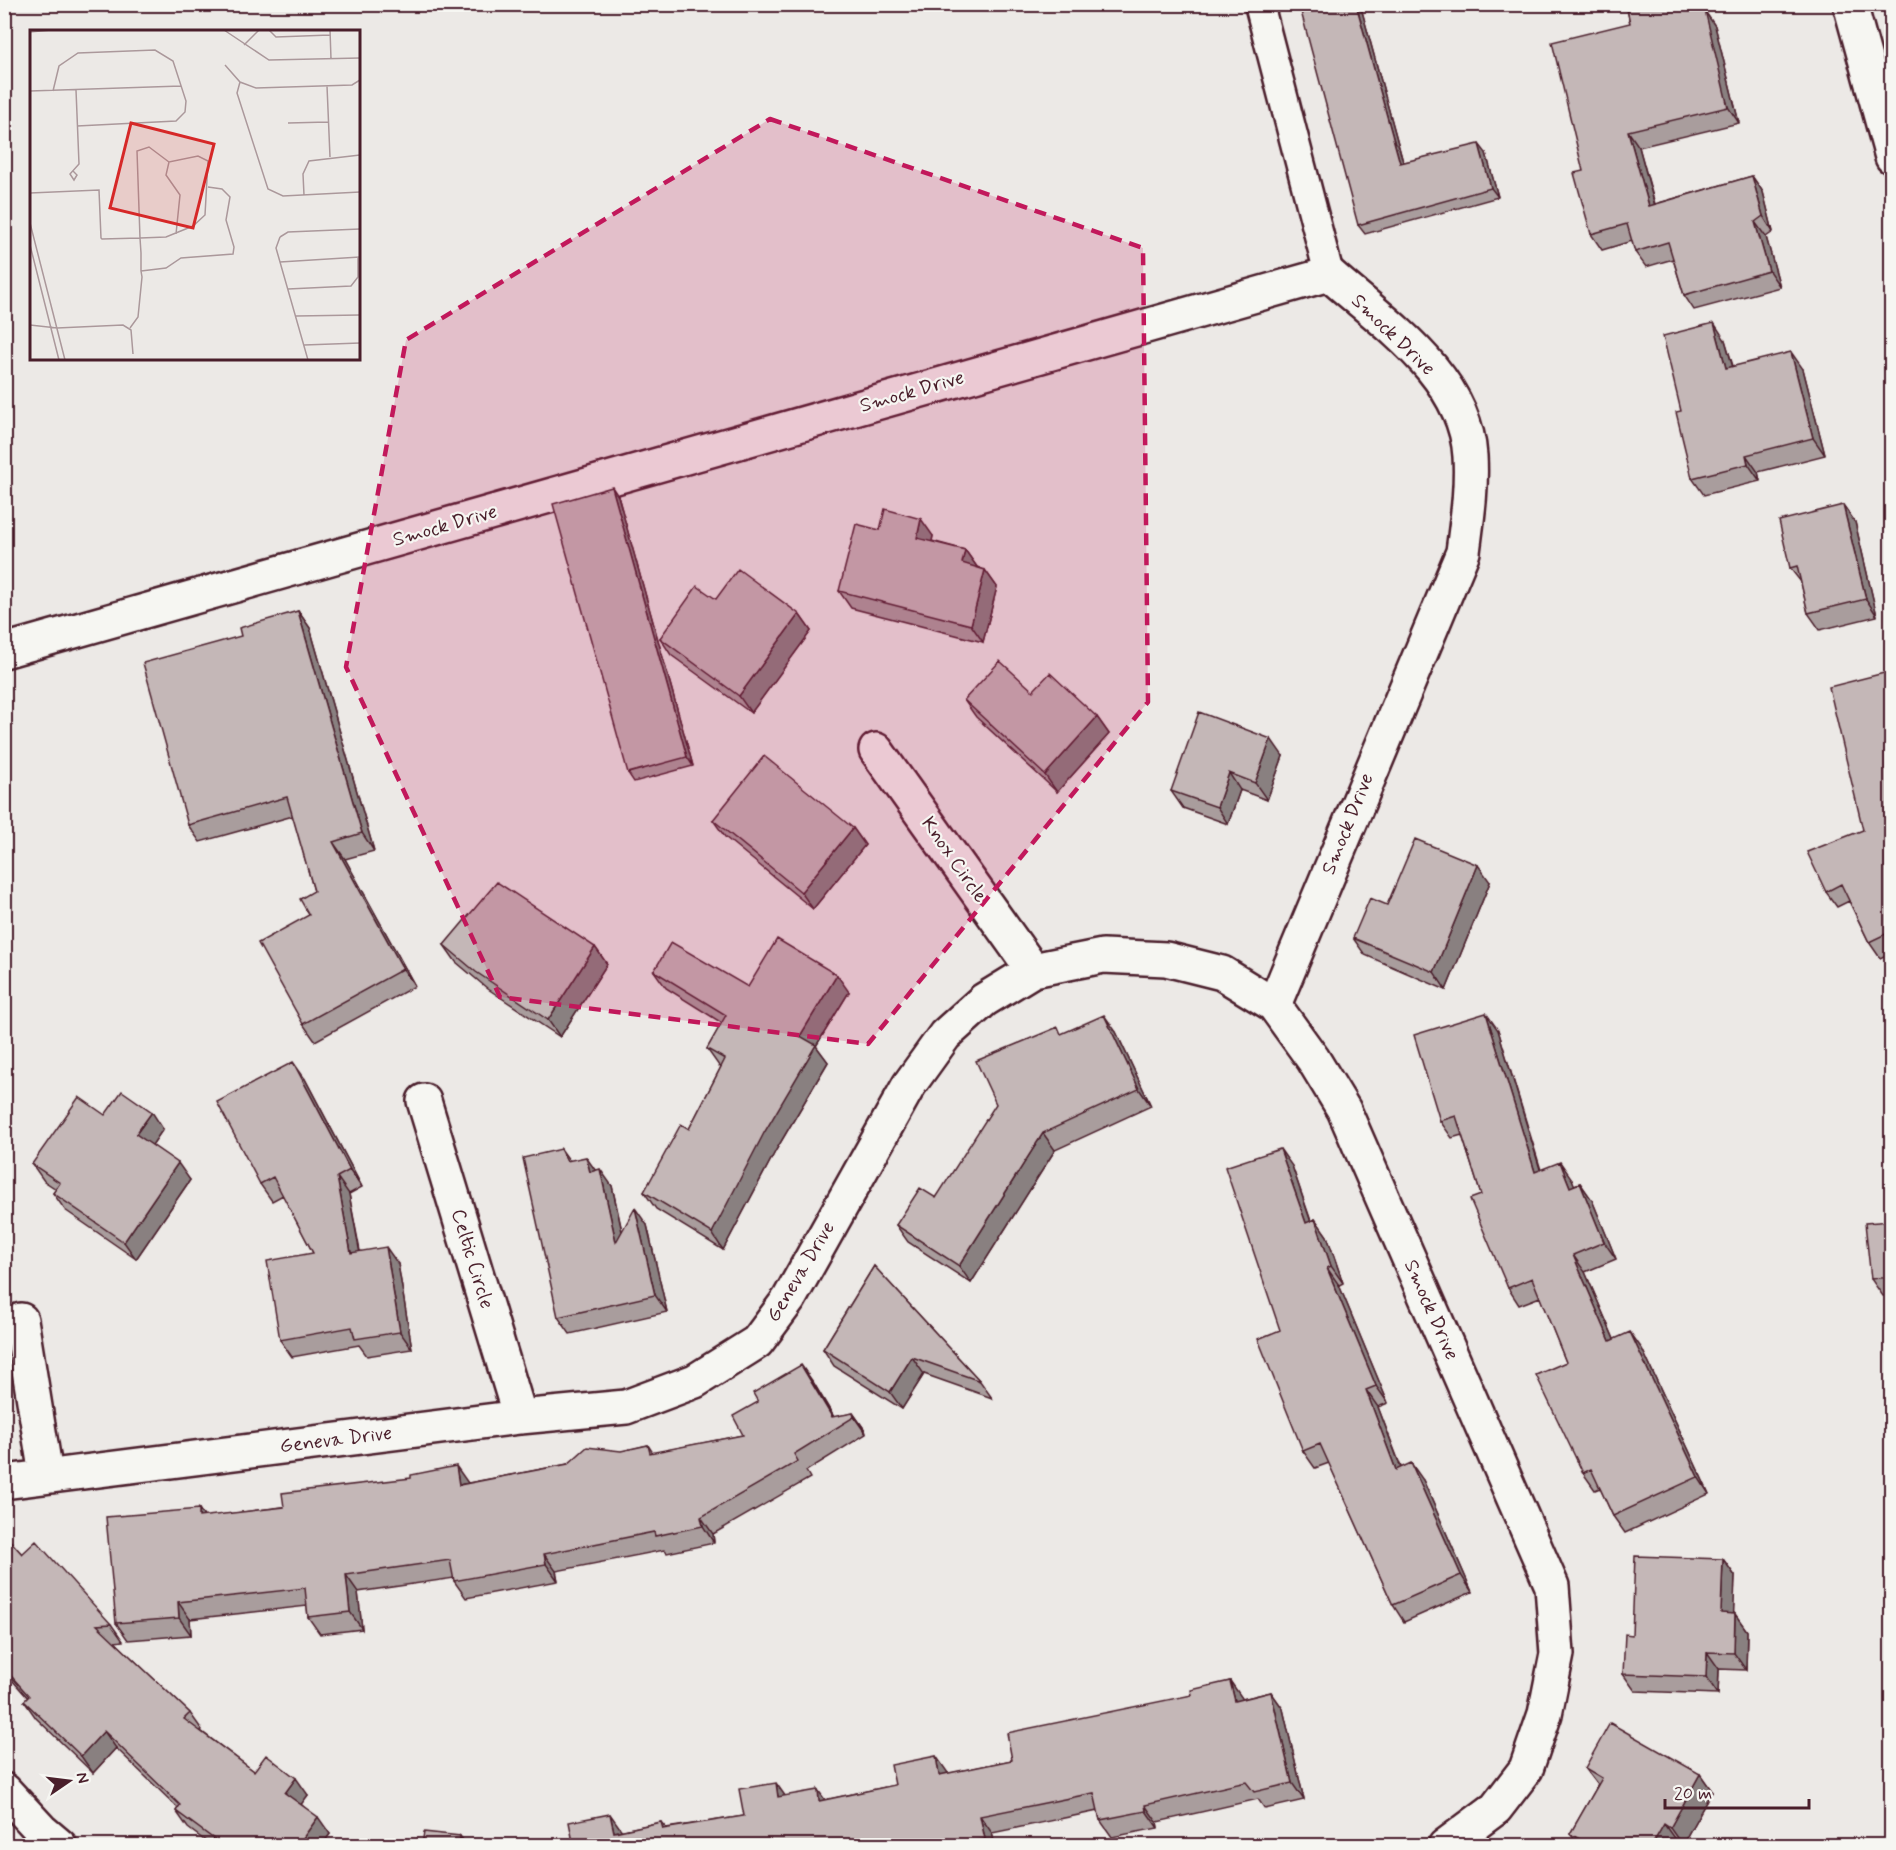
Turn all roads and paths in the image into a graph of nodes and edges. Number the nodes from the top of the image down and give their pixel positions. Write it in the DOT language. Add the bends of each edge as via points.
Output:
graph roads {
  1 [pos="1260,4"];
  2 [pos="1850,4"];
  3 [pos="1892,157"];
  4 [pos="1329,274"];
  5 [pos="4,651"];
  6 [pos="876,750"];
  7 [pos="1033,970"];
  8 [pos="1274,1005"];
  9 [pos="424,1101"];
  10 [pos="21,1320"];
  11 [pos="520,1417"];
  12 [pos="46,1475"];
  13 [pos="4,1482"];
  14 [pos="4,1790"];
  15 [pos="60,1845"];
  16 [pos="1445,1845"];
  1 -- 4 [label="lane"];
  2 -- 3 [label="street"];
  4 -- 5 [label="street, Smock Drive"];
  4 -- 8 [label="street, Smock Drive" via="1429,364 1459,412 1470,454 1470,497 1463,552"];
  6 -- 7 [label="street, Knox Circle"];
  7 -- 8 [label="street, Geneva Drive" via="1103,956 1166,959 1222,973"];
  7 -- 11 [label="street, Geneva Drive" via="984,1000 945,1035 909,1084 789,1299 757,1342 694,1381 626,1407"];
  8 -- 16 [label="street, Smock Drive" via="1344,1110 1552,1586 1557,1654 1545,1714 1526,1769 1496,1808"];
  9 -- 11 [label="street, Celtic Circle"];
  10 -- 12 [label="street"];
  11 -- 12 [label="street, Geneva Drive"];
  12 -- 13 [label="street, Geneva Drive"];
  14 -- 15 [label="street"];
}
